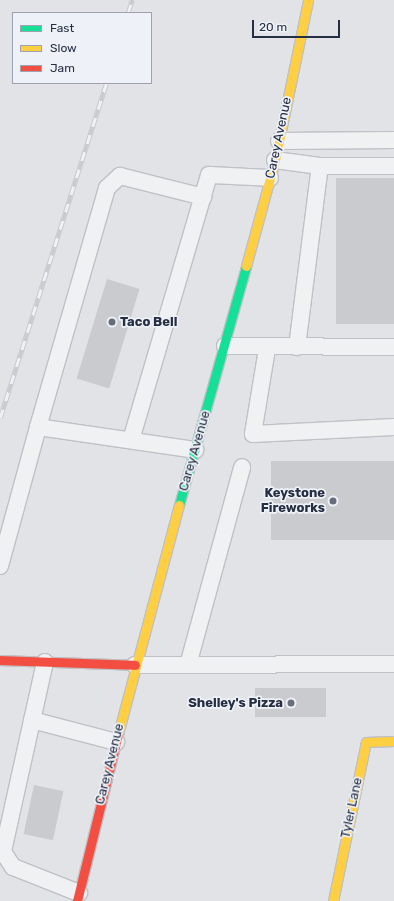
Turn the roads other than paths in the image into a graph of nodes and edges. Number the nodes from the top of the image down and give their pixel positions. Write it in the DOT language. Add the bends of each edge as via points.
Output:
graph roads {
  1 [pos="308,0"];
  2 [pos="394,140"];
  3 [pos="279,141"];
  4 [pos="275,160"];
  5 [pos="320,166"];
  6 [pos="394,166"];
  7 [pos="270,178"];
  8 [pos="203,196"];
  9 [pos="225,346"];
  10 [pos="297,347"];
  11 [pos="394,347"];
  12 [pos="267,349"];
  13 [pos="38,427"];
  14 [pos="394,427"];
  15 [pos="131,440"];
  16 [pos="195,450"];
  17 [pos="242,467"];
  18 [pos="0,566"];
  19 [pos="0,660"];
  20 [pos="45,662"];
  21 [pos="188,664"];
  22 [pos="394,664"];
  23 [pos="134,665"];
  24 [pos="32,720"];
  25 [pos="394,741"];
  26 [pos="116,742"];
  27 [pos="78,897"];
  28 [pos="333,901"];
  1 -- 3 [label="main road, Carey Avenue"];
  2 -- 3 [label="lane"];
  3 -- 4 [label="main road, Carey Avenue"];
  4 -- 5 [label="lane"];
  4 -- 7 [label="main road, Carey Avenue"];
  5 -- 6 [label="lane"];
  5 -- 10 [label="lane"];
  7 -- 8 [label="lane" via="209,175"];
  7 -- 9 [label="main road, Carey Avenue"];
  8 -- 13 [label="lane" via="120,176 107,188"];
  8 -- 15 [label="lane"];
  9 -- 12 [label="lane"];
  9 -- 16 [label="main road, Carey Avenue"];
  10 -- 11 [label="lane"];
  10 -- 12 [label="lane"];
  12 -- 14 [label="lane" via="253,434"];
  13 -- 15 [label="lane"];
  13 -- 18 [label="lane"];
  15 -- 16 [label="lane"];
  16 -- 23 [label="main road, Carey Avenue"];
  17 -- 21 [label="lane"];
  19 -- 20 [label="main road"];
  20 -- 23 [label="main road"];
  20 -- 24 [label="lane"];
  21 -- 22 [label="lane"];
  21 -- 23 [label="lane"];
  23 -- 26 [label="main road, Carey Avenue"];
  24 -- 26 [label="lane"];
  24 -- 27 [label="lane" via="3,852 13,867"];
  25 -- 28 [label="main road, Tyler Lane" via="366,742"];
  26 -- 27 [label="main road, Carey Avenue"];
}
